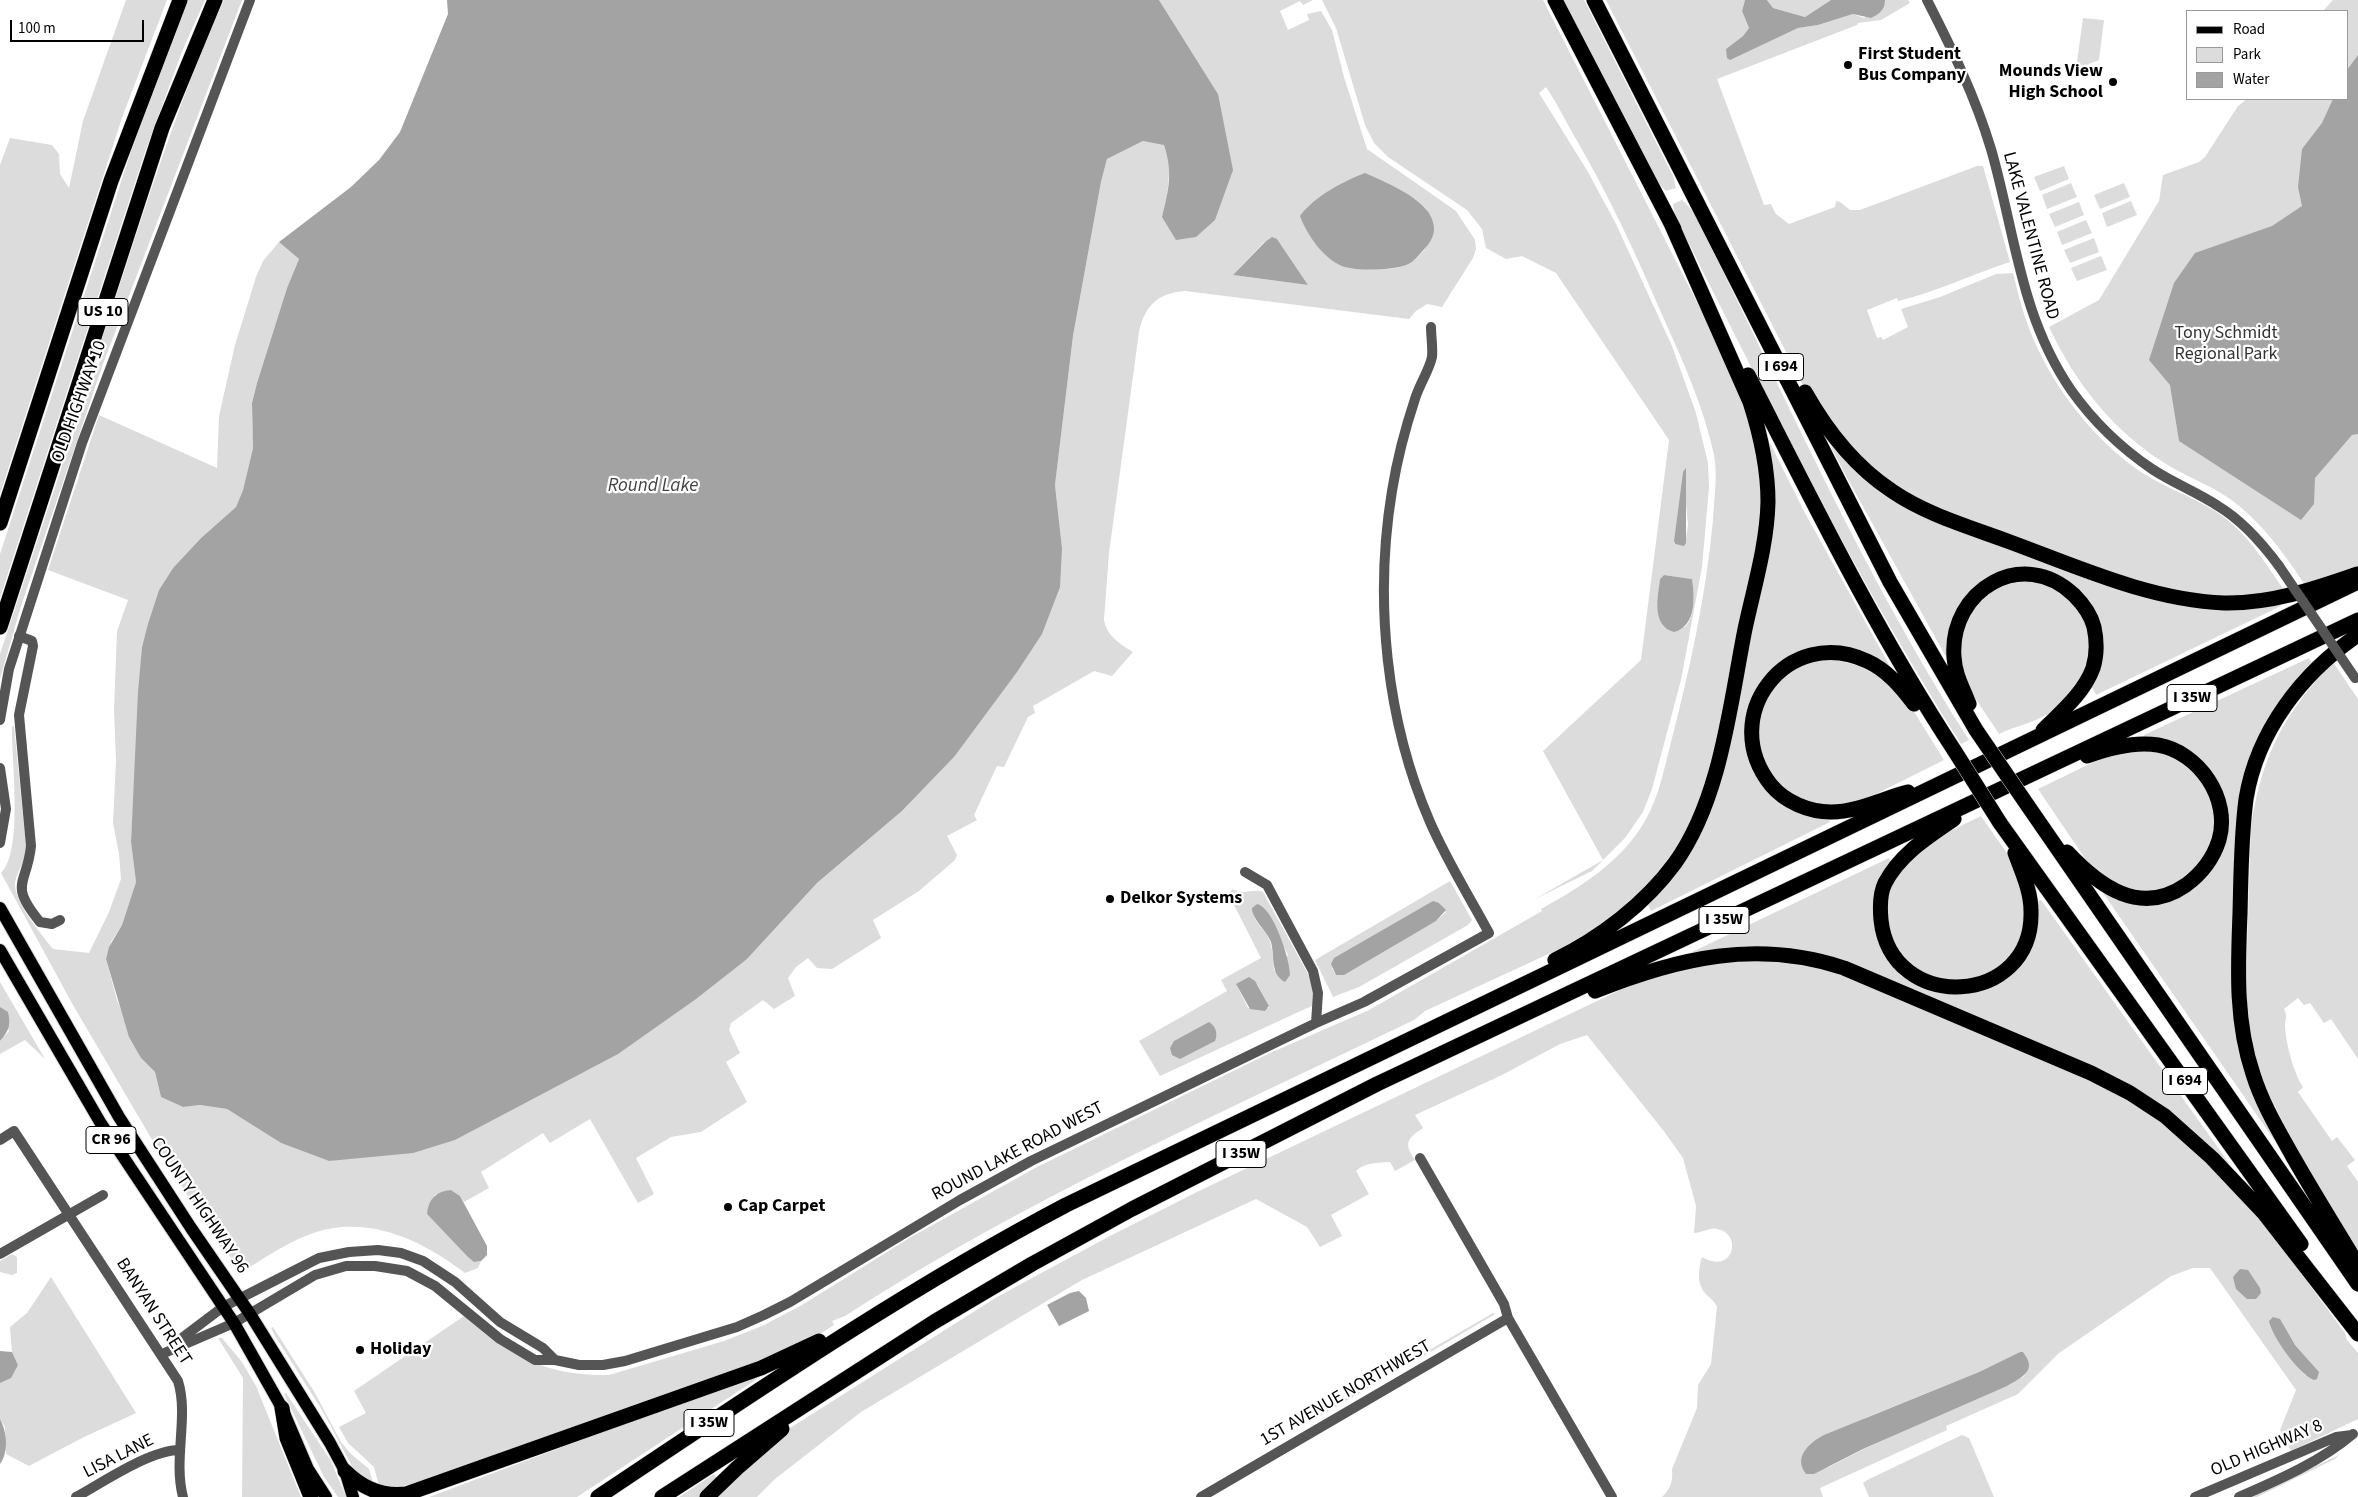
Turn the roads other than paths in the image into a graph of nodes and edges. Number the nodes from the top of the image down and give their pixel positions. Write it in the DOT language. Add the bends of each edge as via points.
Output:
graph roads {
  1 [pos="180,0"];
  2 [pos="215,0"];
  3 [pos="250,0"];
  4 [pos="1555,0"];
  5 [pos="1594,0"];
  6 [pos="1927,0"];
  7 [pos="1670,221"];
  8 [pos="1758,322"];
  9 [pos="1431,327"];
  10 [pos="0,523"];
  11 [pos="2358,573"];
  12 [pos="2358,582"];
  13 [pos="2358,620"];
  14 [pos="0,627"];
  15 [pos="2358,635"];
  16 [pos="19,636"];
  17 [pos="2356,681"];
  18 [pos="0,720"];
  19 [pos="1940,730"];
  20 [pos="1976,730"];
  21 [pos="2037,737"];
  22 [pos="0,768"];
  23 [pos="2026,776"];
  24 [pos="1941,783"];
  25 [pos="1995,791"];
  26 [pos="2044,831"];
  27 [pos="2010,838"];
  28 [pos="0,843"];
  29 [pos="1245,872"];
  30 [pos="0,908"];
  31 [pos="60,920"];
  32 [pos="0,950"];
  33 [pos="1316,1023"];
  34 [pos="1452,1049"];
  35 [pos="1378,1055"];
  36 [pos="0,1140"];
  37 [pos="1420,1158"];
  38 [pos="103,1195"];
  39 [pos="68,1214"];
  40 [pos="0,1254"];
  41 [pos="2358,1265"];
  42 [pos="455,1282"];
  43 [pos="2358,1284"];
  44 [pos="446,1295"];
  45 [pos="239,1300"];
  46 [pos="224,1307"];
  47 [pos="887,1307"];
  48 [pos="250,1314"];
  49 [pos="1508,1318"];
  50 [pos="234,1323"];
  51 [pos="2358,1325"];
  52 [pos="2358,1334"];
  53 [pos="162,1354"];
  54 [pos="555,1360"];
  55 [pos="830,1389"];
  56 [pos="282,1408"];
  57 [pos="2355,1433"];
  58 [pos="178,1450"];
  59 [pos="345,1471"];
  60 [pos="441,1483"];
  61 [pos="76,1497"];
  62 [pos="183,1497"];
  63 [pos="311,1497"];
  64 [pos="326,1497"];
  65 [pos="353,1497"];
  66 [pos="416,1497"];
  67 [pos="598,1497"];
  68 [pos="662,1497"];
  69 [pos="708,1497"];
  70 [pos="1201,1497"];
  71 [pos="1612,1497"];
  72 [pos="2195,1497"];
  73 [pos="2239,1497"];
  1 -- 10 [label="highway, US 10" via="111,181"];
  2 -- 14 [label="highway, US 10" via="162,128"];
  3 -- 16 [label="street, OLD HIGHWAY 10" via="108,370"];
  4 -- 7 [label="highway, I 694"];
  5 -- 8 [label="highway, I 694"];
  6 -- 17 [label="street, LAKE VALENTINE ROAD, bridge" via="1962,70 1981,119 2032,315 2054,363 2080,402 2117,441 2154,470 2231,515 2259,541"];
  7 -- 19 [label="highway, I 694" via="1849,571"];
  7 -- 35 [label="highway" via="1750,402 1762,441 1767,477 1764,545 1706,804 1690,838 1664,876 1613,924 1561,957 1510,981"];
  8 -- 11 [label="highway" via="1844,450 1885,486 1934,513 2111,578 2196,600 2238,603 2263,600 2298,593"];
  8 -- 20 [label="highway, I 694" via="1901,602"];
  9 -- 33 [label="street, ROUND LAKE ROAD WEST" via="1432,356 1415,398 1392,490 1385,554 1385,627 1400,727 1418,792 1448,861 1489,933 1364,1002"];
  12 -- 21 [label="highway, I 35W"];
  13 -- 23 [label="highway, I 35W"];
  15 -- 41 [label="highway" via="2326,660 2295,692 2255,764 2245,813 2238,962 2244,1039 2263,1101 2319,1203"];
  16 -- 18 [label="street, OLD HIGHWAY 10"];
  16 -- 31 [label="street" via="32,641 33,646 19,716 31,846 22,891 40,922 52,924"];
  19 -- 24 [label="highway" via="1895,681 1876,666 1857,657 1829,652 1795,661 1773,678 1758,699 1752,724 1754,751 1765,776 1782,795 1807,808 1841,811"];
  19 -- 27 [label="highway, I 694, bridge"];
  20 -- 21 [label="highway" via="1956,668 1954,644 1959,621 1968,604 1990,583 2016,575 2034,575 2056,582 2077,598 2089,614 2096,642 2093,668 2084,685"];
  20 -- 26 [label="highway, I 694, bridge"];
  21 -- 24 [label="highway, I 35W"];
  22 -- 28 [label="street" via="6,810"];
  23 -- 25 [label="highway, I 35W"];
  23 -- 26 [label="highway" via="2112,748 2134,744 2158,745 2180,754 2203,772 2215,793 2220,816 2219,840 2205,868 2180,889 2156,897 2124,895 2102,884"];
  24 -- 35 [label="highway, I 35W"];
  25 -- 27 [label="highway" via="1912,849 1884,885 1881,910 1886,940 1900,964 1915,976 1942,986 1968,987 1997,977 2016,960 2030,933 2031,912 2029,892"];
  25 -- 34 [label="highway, I 35W"];
  26 -- 43 [label="highway, I 694"];
  27 -- 51 [label="highway, I 694"];
  29 -- 33 [label="street" via="1267,885 1314,971 1318,993"];
  30 -- 45 [label="main road, COUNTY HIGHWAY 96 / CR 96" via="119,1117"];
  32 -- 46 [label="main road, COUNTY HIGHWAY 96 / CR 96" via="100,1122"];
  33 -- 54 [label="street, ROUND LAKE ROAD WEST" via="1031,1161 790,1302 737,1327 603,1365"];
  34 -- 52 [label="highway" via="1667,966 1754,952 1825,962 2079,1068 2152,1107 2201,1148 2263,1212"];
  34 -- 55 [label="highway, I 35W" via="1073,1241 934,1322"];
  35 -- 47 [label="highway, I 35W" via="1066,1206"];
  36 -- 39 [label="street, BANYAN STREET" via="14,1131"];
  37 -- 49 [label="street" via="1504,1304"];
  38 -- 39 [label="street"];
  39 -- 40 [label="street"];
  39 -- 53 [label="street, BANYAN STREET"];
  42 -- 44 [label="street"];
  42 -- 45 [label="street, ROUND LAKE ROAD WEST" via="423,1261 401,1253 378,1250 349,1252 319,1258"];
  42 -- 54 [label="street, ROUND LAKE ROAD WEST" via="500,1322 543,1348"];
  44 -- 48 [label="street, ROUND LAKE ROAD WEST" via="407,1271 346,1266 315,1275"];
  44 -- 54 [label="street, ROUND LAKE ROAD WEST" via="523,1354 535,1360"];
  45 -- 46 [label="street, ROUND LAKE ROAD WEST"];
  45 -- 48 [label="main road, COUNTY HIGHWAY 96 / CR 96"];
  46 -- 50 [label="main road, COUNTY HIGHWAY 96 / CR 96"];
  46 -- 53 [label="street, ROUND LAKE ROAD WEST"];
  47 -- 60 [label="highway" via="762,1368"];
  47 -- 67 [label="highway, I 35W"];
  48 -- 50 [label="street, ROUND LAKE ROAD WEST"];
  48 -- 59 [label="main road, COUNTY HIGHWAY 96 / CR 96"];
  49 -- 70 [label="street, 1ST AVENUE NORTHWEST"];
  49 -- 71 [label="street"];
  50 -- 53 [label="street, ROUND LAKE ROAD WEST"];
  50 -- 56 [label="main road, COUNTY HIGHWAY 96 / CR 96"];
  53 -- 58 [label="street, BANYAN STREET" via="178,1381 182,1396"];
  55 -- 68 [label="highway, I 35W"];
  55 -- 69 [label="highway" via="736,1468"];
  56 -- 63 [label="highway" via="287,1438"];
  56 -- 64 [label="main road, COUNTY HIGHWAY 96 / CR 96" via="308,1469"];
  57 -- 72 [label="street, OLD HIGHWAY 8" via="2336,1437"];
  57 -- 73 [label="street, OLD HIGHWAY 8" via="2341,1446 2316,1460"];
  58 -- 61 [label="street, LISA LANE" via="160,1452"];
  58 -- 62 [label="street, BANYAN STREET"];
  59 -- 60 [label="highway" via="360,1485 382,1495 397,1496"];
  59 -- 65 [label="main road, COUNTY HIGHWAY 96 / CR 96"];
  60 -- 66 [label="highway"];
}
